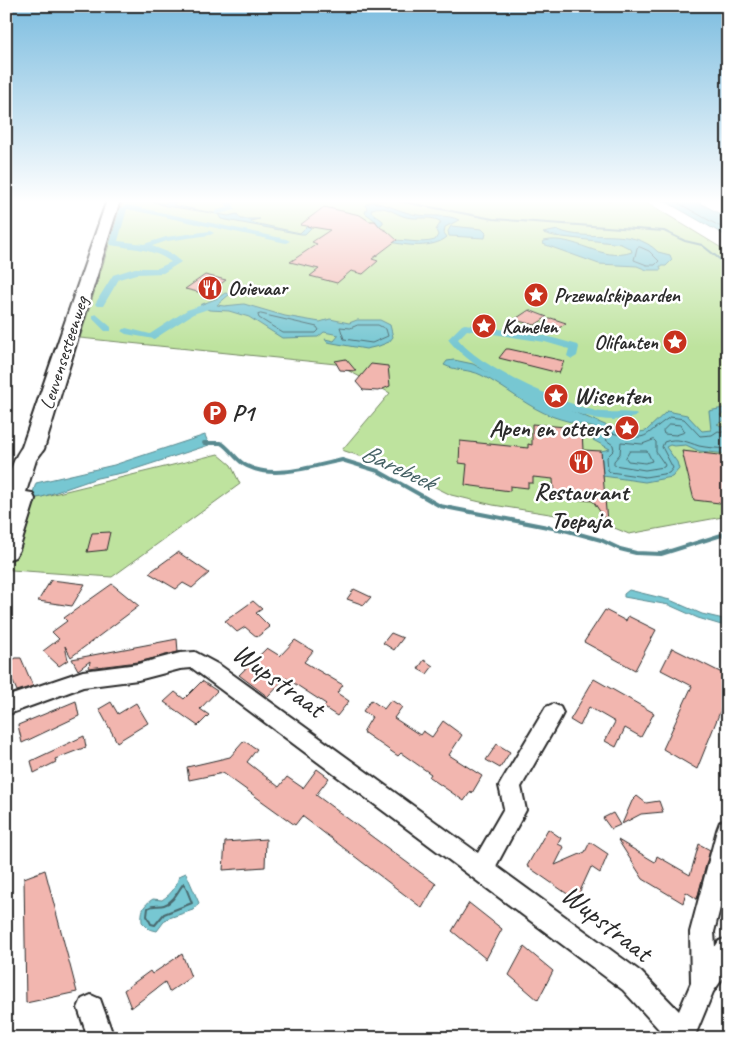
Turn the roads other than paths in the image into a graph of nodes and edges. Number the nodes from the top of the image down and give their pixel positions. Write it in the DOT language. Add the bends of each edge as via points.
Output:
graph roads {
  1 [pos="98,249"];
  2 [pos="33,449"];
  3 [pos="6,515"];
  4 [pos="6,550"];
  5 [pos="6,706"];
  6 [pos="553,713"];
  7 [pos="728,830"];
  8 [pos="481,869"];
  9 [pos="728,950"];
  10 [pos="704,983"];
  11 [pos="91,1008"];
  12 [pos="681,1036"];
  13 [pos="101,1038"];
  1 -- 2 [label="main road, Leuvensesteenweg"];
  2 -- 3 [label="main road, Leuvensesteenweg" via="25,460"];
  2 -- 4 [label="main road, Leuvensesteenweg" via="35,458 31,476"];
  5 -- 8 [label="street, Wupstraat" via="83,678 138,672 195,660"];
  6 -- 8 [label="street" via="510,786 515,810"];
  7 -- 10 [label="street" via="702,932"];
  8 -- 12 [label="street, Wupstraat" via="632,981"];
  9 -- 10 [label="street"];
  10 -- 12 [label="street"];
  11 -- 13 [label="street"];
}
